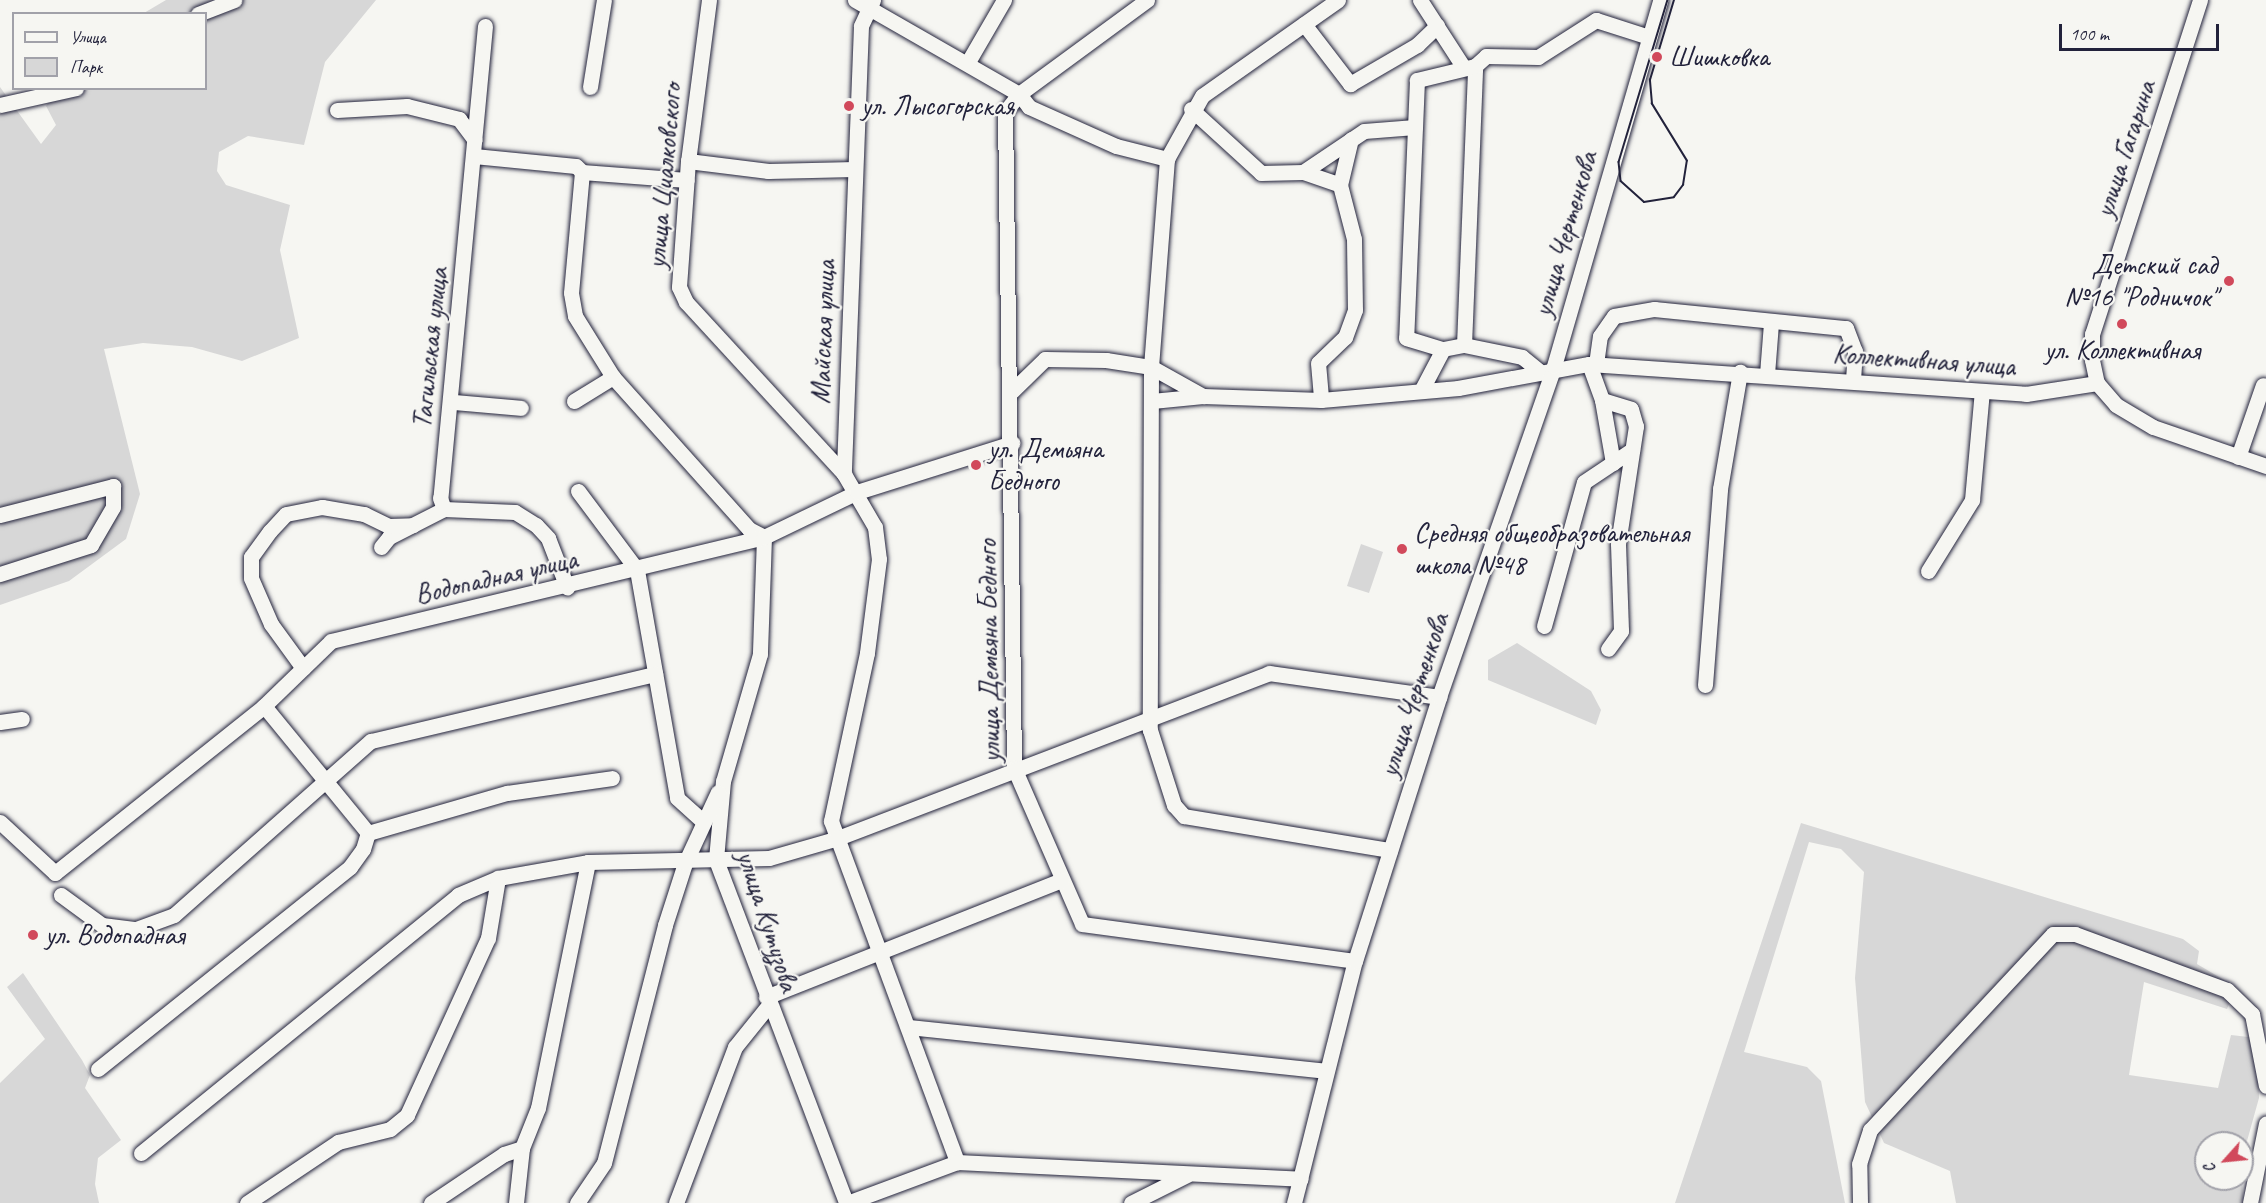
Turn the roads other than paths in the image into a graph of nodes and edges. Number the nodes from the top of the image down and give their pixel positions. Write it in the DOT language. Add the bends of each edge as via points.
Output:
graph roads {
  1 [pos="234,0"];
  2 [pos="604,0"];
  3 [pos="709,0"];
  4 [pos="1004,0"];
  5 [pos="1147,0"];
  6 [pos="1338,0"];
  7 [pos="1420,0"];
  8 [pos="1660,0"];
  9 [pos="2200,0"];
  10 [pos="865,3"];
  11 [pos="203,12"];
  12 [pos="1304,24"];
  13 [pos="485,26"];
  14 [pos="1437,26"];
  15 [pos="1649,37"];
  16 [pos="968,62"];
  17 [pos="1469,67"];
  18 [pos="591,87"];
  19 [pos="67,90"];
  20 [pos="1019,94"];
  21 [pos="0,105"];
  22 [pos="337,110"];
  23 [pos="1191,110"];
  24 [pos="1415,127"];
  25 [pos="476,140"];
  26 [pos="1351,140"];
  27 [pos="474,156"];
  28 [pos="1167,159"];
  29 [pos="688,161"];
  30 [pos="855,169"];
  31 [pos="582,172"];
  32 [pos="1303,172"];
  33 [pos="687,180"];
  34 [pos="1340,185"];
  35 [pos="1771,323"];
  36 [pos="1464,345"];
  37 [pos="1443,349"];
  38 [pos="1592,364"];
  39 [pos="1554,366"];
  40 [pos="1151,368"];
  41 [pos="1538,370"];
  42 [pos="1740,372"];
  43 [pos="1767,374"];
  44 [pos="613,377"];
  45 [pos="1853,380"];
  46 [pos="2097,383"];
  47 [pos="2263,385"];
  48 [pos="1422,389"];
  49 [pos="1012,391"];
  50 [pos="1982,391"];
  51 [pos="1203,396"];
  52 [pos="1322,400"];
  53 [pos="1602,400"];
  54 [pos="574,401"];
  55 [pos="1152,401"];
  56 [pos="453,402"];
  57 [pos="521,408"];
  58 [pos="1012,443"];
  59 [pos="1632,450"];
  60 [pos="2238,457"];
  61 [pos="1613,463"];
  62 [pos="2266,466"];
  63 [pos="844,474"];
  64 [pos="578,491"];
  65 [pos="857,492"];
  66 [pos="444,509"];
  67 [pos="0,515"];
  68 [pos="413,525"];
  69 [pos="764,537"];
  70 [pos="381,547"];
  71 [pos="637,570"];
  72 [pos="1929,571"];
  73 [pos="0,574"];
  74 [pos="567,587"];
  75 [pos="1544,626"];
  76 [pos="1608,649"];
  77 [pos="303,668"];
  78 [pos="655,674"];
  79 [pos="1705,685"];
  80 [pos="1438,697"];
  81 [pos="264,706"];
  82 [pos="1152,715"];
  83 [pos="22,719"];
  84 [pos="0,722"];
  85 [pos="1014,768"];
  86 [pos="612,778"];
  87 [pos="325,779"];
  88 [pos="723,781"];
  89 [pos="0,822"];
  90 [pos="704,822"];
  91 [pos="368,832"];
  92 [pos="835,840"];
  93 [pos="1390,850"];
  94 [pos="716,860"];
  95 [pos="588,862"];
  96 [pos="685,863"];
  97 [pos="498,878"];
  98 [pos="1062,880"];
  99 [pos="61,895"];
  100 [pos="877,952"];
  101 [pos="1355,961"];
  102 [pos="767,1001"];
  103 [pos="909,1027"];
  104 [pos="98,1069"];
  105 [pos="1324,1071"];
  106 [pos="2266,1086"];
  107 [pos="2266,1124"];
  108 [pos="522,1148"];
  109 [pos="141,1153"];
  110 [pos="957,1162"];
  111 [pos="1187,1175"];
  112 [pos="1301,1179"];
  113 [pos="247,1203"];
  114 [pos="431,1203"];
  115 [pos="516,1203"];
  116 [pos="577,1203"];
  117 [pos="676,1203"];
  118 [pos="847,1203"];
  119 [pos="1131,1203"];
  120 [pos="1294,1203"];
  121 [pos="1860,1203"];
  122 [pos="2250,1203"];
  1 -- 11 [label="street"];
  2 -- 18 [label="street"];
  3 -- 29 [label="street, улица Циалковского"];
  4 -- 16 [label="street"];
  5 -- 20 [label="street"];
  6 -- 12 [label="street"];
  7 -- 14 [label="street"];
  8 -- 15 [label="street, улица Чертенкова"];
  9 -- 46 [label="street, улица Гагарина" via="2092,334"];
  10 -- 16 [label="street"];
  10 -- 30 [label="street, Майская улица"];
  12 -- 14 [label="street" via="1350,84 1417,45"];
  12 -- 23 [label="street"];
  13 -- 25 [label="street, Тагильская улица"];
  14 -- 17 [label="street"];
  15 -- 17 [label="street" via="1596,20 1538,57 1486,56"];
  15 -- 39 [label="street, улица Чертенкова"];
  16 -- 20 [label="street"];
  17 -- 24 [label="street" via="1417,80"];
  17 -- 36 [label="street"];
  19 -- 21 [label="street"];
  20 -- 28 [label="street" via="1029,107 1116,146"];
  20 -- 49 [label="street, улица Демьяна Бедного" via="1005,112"];
  22 -- 25 [label="street" via="407,106 459,119"];
  23 -- 28 [label="street"];
  23 -- 32 [label="street" via="1261,173"];
  24 -- 26 [label="street" via="1364,131"];
  24 -- 37 [label="street" via="1406,338"];
  25 -- 27 [label="street, Тагильская улица"];
  26 -- 32 [label="street"];
  26 -- 34 [label="street"];
  27 -- 31 [label="street" via="576,166"];
  27 -- 56 [label="street, Тагильская улица"];
  28 -- 40 [label="street"];
  29 -- 30 [label="street" via="768,171"];
  29 -- 33 [label="street, улица Циалковского"];
  30 -- 63 [label="street, Майская улица"];
  31 -- 33 [label="street"];
  31 -- 44 [label="street" via="571,293 575,316"];
  32 -- 34 [label="street"];
  33 -- 63 [label="street, улица Циалковского" via="677,273 686,302"];
  34 -- 52 [label="street" via="1354,239 1355,310 1345,338 1318,363"];
  35 -- 38 [label="street" via="1624,311 1600,336"];
  35 -- 43 [label="street"];
  35 -- 45 [label="street" via="1846,328 1855,351"];
  36 -- 37 [label="street"];
  36 -- 41 [label="street" via="1522,357"];
  37 -- 48 [label="street"];
  38 -- 39 [label="street, Коллективная улица"];
  38 -- 42 [label="street, Коллективная улица"];
  38 -- 53 [label="street"];
  39 -- 41 [label="street, Коллективная улица"];
  39 -- 80 [label="street, улица Чертенкова"];
  40 -- 49 [label="street" via="1045,359"];
  40 -- 51 [label="street"];
  40 -- 55 [label="street"];
  41 -- 48 [label="street, Коллективная улица" via="1458,388"];
  42 -- 43 [label="street, Коллективная улица"];
  42 -- 79 [label="street" via="1720,489"];
  43 -- 45 [label="street, Коллективная улица"];
  44 -- 54 [label="street"];
  44 -- 69 [label="street" via="749,529"];
  45 -- 50 [label="street, Коллективная улица"];
  46 -- 50 [label="street, Коллективная улица" via="2026,394"];
  46 -- 60 [label="street" via="2116,405 2153,427"];
  47 -- 60 [label="street"];
  48 -- 52 [label="street, Коллективная улица"];
  49 -- 58 [label="street, улица Демьяна Бедного"];
  50 -- 72 [label="street" via="1972,500"];
  51 -- 52 [label="street, Коллективная улица"];
  51 -- 55 [label="street, Коллективная улица"];
  53 -- 59 [label="street" via="1631,409 1636,426"];
  53 -- 61 [label="street"];
  55 -- 82 [label="street"];
  56 -- 57 [label="street"];
  56 -- 66 [label="street, Тагильская улица" via="440,472"];
  58 -- 65 [label="street, Водопадная улица"];
  58 -- 85 [label="street, улица Демьяна Бедного"];
  59 -- 61 [label="street"];
  59 -- 76 [label="street" via="1618,544 1621,631"];
  60 -- 62 [label="street"];
  61 -- 75 [label="street" via="1584,482"];
  63 -- 65 [label="street"];
  64 -- 71 [label="street"];
  65 -- 69 [label="street, Водопадная улица"];
  65 -- 92 [label="street" via="875,527 879,559 867,654 833,794"];
  66 -- 68 [label="street"];
  66 -- 74 [label="street" via="515,512 548,538"];
  67 -- 73 [label="street" via="113,486 113,507 91,545"];
  68 -- 70 [label="street"];
  68 -- 77 [label="street" via="389,526 364,514 322,507 286,514 270,531 251,557 251,578 271,624"];
  69 -- 71 [label="street, Водопадная улица"];
  69 -- 88 [label="street, улица Кутузова" via="760,654"];
  71 -- 74 [label="street, Водопадная улица"];
  71 -- 78 [label="street"];
  74 -- 77 [label="street, Водопадная улица" via="331,641"];
  77 -- 81 [label="street, Водопадная улица"];
  78 -- 87 [label="street" via="371,741"];
  78 -- 90 [label="street" via="677,798"];
  80 -- 82 [label="street" via="1269,673"];
  80 -- 93 [label="street, улица Чертенкова"];
  81 -- 87 [label="street"];
  81 -- 89 [label="street, Водопадная улица" via="55,873"];
  82 -- 85 [label="street"];
  82 -- 93 [label="street" via="1150,730 1167,784 1184,816"];
  83 -- 84 [label="street"];
  85 -- 92 [label="street"];
  85 -- 98 [label="street, улица Демьяна Бедного"];
  86 -- 91 [label="street" via="507,793"];
  87 -- 91 [label="street"];
  87 -- 99 [label="street" via="174,915 136,929 102,925"];
  88 -- 90 [label="street"];
  88 -- 94 [label="street, улица Кутузова"];
  90 -- 96 [label="street"];
  91 -- 104 [label="street" via="350,867"];
  92 -- 94 [label="street" via="769,858"];
  92 -- 100 [label="street"];
  93 -- 101 [label="street, улица Чертенкова"];
  94 -- 96 [label="street"];
  94 -- 102 [label="street, улица Кутузова"];
  95 -- 96 [label="street"];
  95 -- 97 [label="street"];
  95 -- 108 [label="street" via="538,1108"];
  96 -- 116 [label="street" via="604,1163"];
  97 -- 109 [label="street" via="458,895"];
  97 -- 113 [label="street" via="488,938 407,1115 390,1129 338,1142"];
  98 -- 100 [label="street"];
  98 -- 101 [label="street, улица Демьяна Бедного" via="1082,924"];
  100 -- 102 [label="street"];
  100 -- 103 [label="street"];
  101 -- 105 [label="street, улица Чертенкова"];
  102 -- 117 [label="street" via="735,1047"];
  102 -- 118 [label="street, улица Кутузова"];
  103 -- 105 [label="street"];
  103 -- 110 [label="street"];
  105 -- 112 [label="street, улица Чертенкова"];
  106 -- 121 [label="street" via="2252,1014 2227,990 2075,934 2053,934 1870,1130 1859,1164"];
  107 -- 122 [label="street"];
  108 -- 114 [label="street" via="504,1154"];
  108 -- 115 [label="street"];
  110 -- 111 [label="street"];
  110 -- 118 [label="street"];
  111 -- 112 [label="street"];
  111 -- 119 [label="street"];
  112 -- 120 [label="street, улица Чертенкова"];
}
